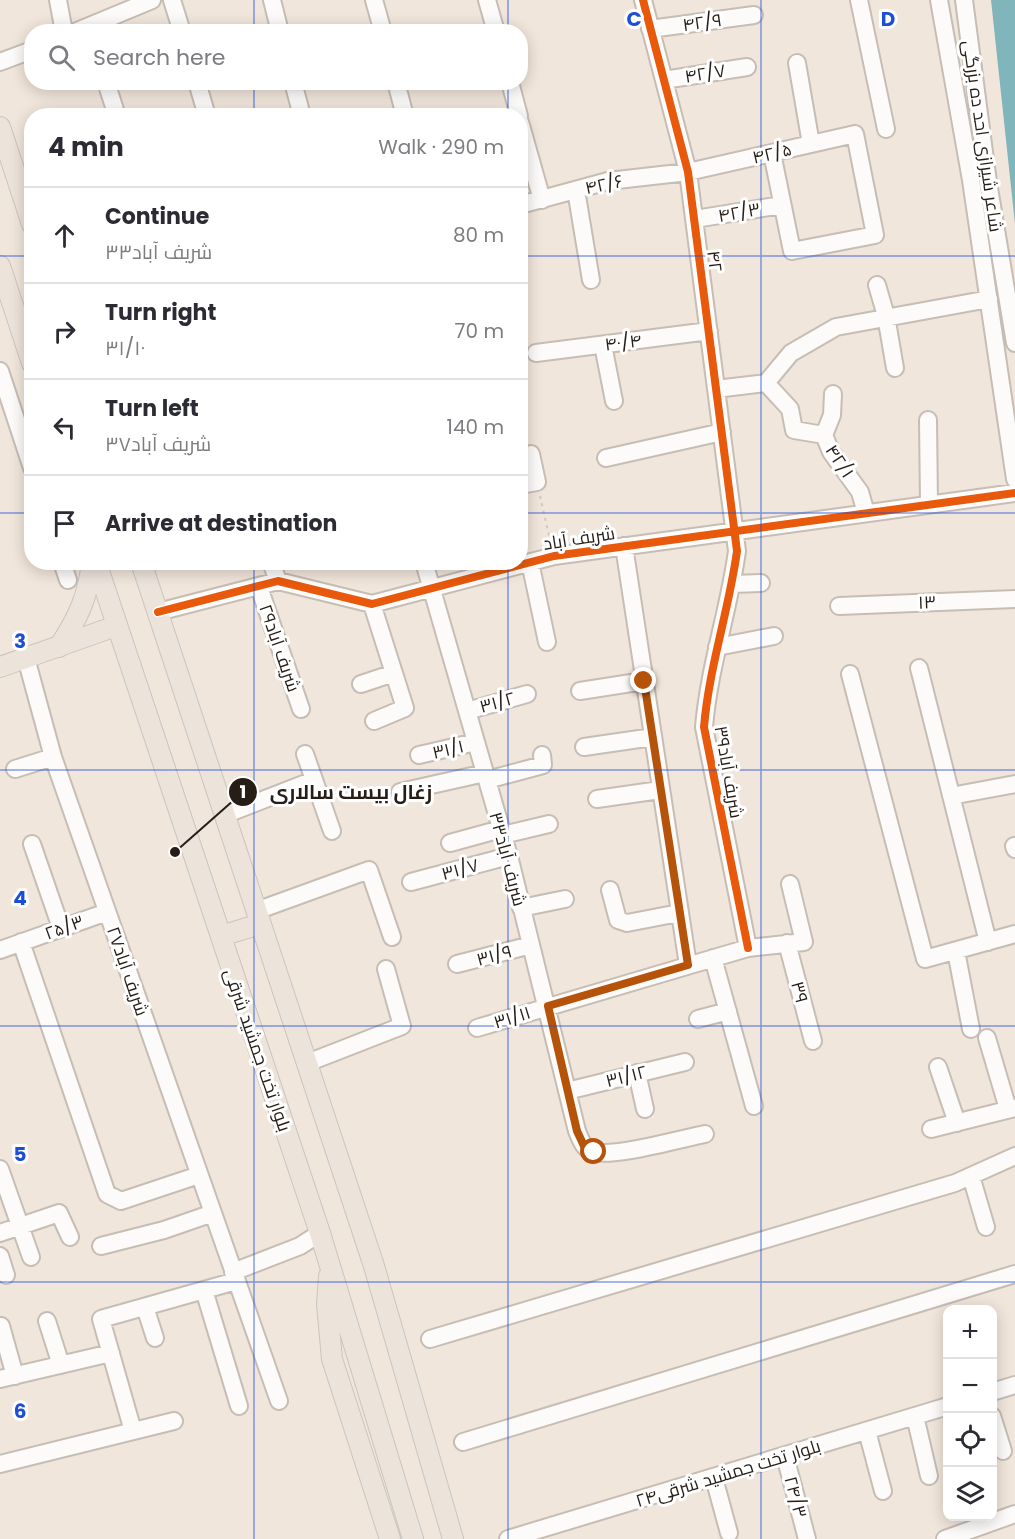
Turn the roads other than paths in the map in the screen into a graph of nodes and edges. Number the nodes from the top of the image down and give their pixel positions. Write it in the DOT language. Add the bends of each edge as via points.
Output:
graph roads {
  1 [pos="58,0"];
  2 [pos="152,0"];
  3 [pos="172,0"];
  4 [pos="272,0"];
  5 [pos="374,0"];
  6 [pos="487,0"];
  7 [pos="643,0"];
  8 [pos="859,0"];
  9 [pos="939,0"];
  10 [pos="964,0"];
  11 [pos="754,15"];
  12 [pos="62,24"];
  13 [pos="97,24"];
  14 [pos="180,24"];
  15 [pos="278,24"];
  16 [pos="381,24"];
  17 [pos="494,24"];
  18 [pos="650,29"];
  19 [pos="24,53"];
  20 [pos="0,63"];
  21 [pos="797,63"];
  22 [pos="747,67"];
  23 [pos="664,80"];
  24 [pos="109,90"];
  25 [pos="199,90"];
  26 [pos="295,90"];
  27 [pos="398,90"];
  28 [pos="512,90"];
  29 [pos="114,108"];
  30 [pos="205,108"];
  31 [pos="300,108"];
  32 [pos="403,108"];
  33 [pos="517,108"];
  34 [pos="0,127"];
  35 [pos="886,129"];
  36 [pos="811,144"];
  37 [pos="528,151"];
  38 [pos="772,153"];
  39 [pos="688,172"];
  40 [pos="576,190"];
  41 [pos="24,200"];
  42 [pos="542,200"];
  43 [pos="528,203"];
  44 [pos="783,204"];
  45 [pos="695,219"];
  46 [pos="0,266"];
  47 [pos="591,280"];
  48 [pos="877,285"];
  49 [pos="989,299"];
  50 [pos="886,316"];
  51 [pos="24,323"];
  52 [pos="709,331"];
  53 [pos="1015,343"];
  54 [pos="603,345"];
  55 [pos="536,353"];
  56 [pos="895,368"];
  57 [pos="0,371"];
  58 [pos="766,383"];
  59 [pos="716,388"];
  60 [pos="833,394"];
  61 [pos="614,401"];
  62 [pos="928,420"];
  63 [pos="722,432"];
  64 [pos="824,435"];
  65 [pos="24,444"];
  66 [pos="531,454"];
  67 [pos="606,458"];
  68 [pos="1015,479"];
  69 [pos="529,483"];
  70 [pos="1015,493"];
  71 [pos="929,504"];
  72 [pos="866,513"];
  73 [pos="734,531"];
  74 [pos="624,546"];
  75 [pos="530,562"];
  76 [pos="65,570"];
  77 [pos="93,570"];
  78 [pos="97,570"];
  79 [pos="144,570"];
  80 [pos="274,570"];
  81 [pos="426,570"];
  82 [pos="501,570"];
  83 [pos="68,580"];
  84 [pos="278,581"];
  85 [pos="761,583"];
  86 [pos="732,584"];
  87 [pos="259,587"];
  88 [pos="432,589"];
  89 [pos="1015,599"];
  90 [pos="372,604"];
  91 [pos="839,606"];
  92 [pos="158,612"];
  93 [pos="116,626"];
  94 [pos="774,636"];
  95 [pos="547,642"];
  96 [pos="58,647"];
  97 [pos="717,647"];
  98 [pos="26,658"];
  99 [pos="0,667"];
  100 [pos="919,668"];
  101 [pos="394,673"];
  102 [pos="850,674"];
  103 [pos="644,681"];
  104 [pos="361,684"];
  105 [pos="580,691"];
  106 [pos="527,694"];
  107 [pos="302,709"];
  108 [pos="467,711"];
  109 [pos="374,721"];
  110 [pos="653,737"];
  111 [pos="476,742"];
  112 [pos="584,747"];
  113 [pos="306,754"];
  114 [pos="542,755"];
  115 [pos="419,756"];
  116 [pos="53,757"];
  117 [pos="15,769"];
  118 [pos="486,776"];
  119 [pos="314,780"];
  120 [pos="1015,784"];
  121 [pos="660,790"];
  122 [pos="400,792"];
  123 [pos="951,796"];
  124 [pos="597,799"];
  125 [pos="224,815"];
  126 [pos="549,824"];
  127 [pos="332,831"];
  128 [pos="502,832"];
  129 [pos="450,843"];
  130 [pos="32,844"];
  131 [pos="508,856"];
  132 [pos="411,882"];
  133 [pos="790,884"];
  134 [pos="610,890"];
  135 [pos="565,899"];
  136 [pos="521,908"];
  137 [pos="107,912"];
  138 [pos="678,913"];
  139 [pos="258,917"];
  140 [pos="61,928"];
  141 [pos="1015,934"];
  142 [pos="221,936"];
  143 [pos="392,937"];
  144 [pos="21,942"];
  145 [pos="988,942"];
  146 [pos="796,943"];
  147 [pos="531,945"];
  148 [pos="748,948"];
  149 [pos="0,950"];
  150 [pos="956,951"];
  151 [pos="713,958"];
  152 [pos="457,964"];
  153 [pos="688,965"];
  154 [pos="386,969"];
  155 [pos="548,1006"];
  156 [pos="728,1011"];
  157 [pos="698,1019"];
  158 [pos="477,1028"];
  159 [pos="971,1029"];
  160 [pos="987,1038"];
  161 [pos="813,1041"];
  162 [pos="684,1062"];
  163 [pos="307,1063"];
  164 [pos="938,1067"];
  165 [pos="637,1073"];
  166 [pos="567,1091"];
  167 [pos="754,1106"];
  168 [pos="1011,1108"];
  169 [pos="645,1110"];
  170 [pos="957,1123"];
  171 [pos="931,1130"];
  172 [pos="705,1134"];
  173 [pos="1015,1156"];
  174 [pos="0,1169"];
  175 [pos="199,1175"];
  176 [pos="971,1176"];
  177 [pos="213,1213"];
  178 [pos="20,1227"];
  179 [pos="986,1227"];
  180 [pos="0,1233"];
  181 [pos="320,1233"];
  182 [pos="70,1237"];
  183 [pos="101,1246"];
  184 [pos="0,1256"];
  185 [pos="31,1257"];
  186 [pos="330,1264"];
  187 [pos="1015,1274"];
  188 [pos="6,1275"];
  189 [pos="235,1276"];
  190 [pos="204,1290"];
  191 [pos="144,1307"];
  192 [pos="47,1321"];
  193 [pos="1,1326"];
  194 [pos="155,1338"];
  195 [pos="430,1339"];
  196 [pos="111,1353"];
  197 [pos="61,1365"];
  198 [pos="8,1378"];
  199 [pos="1015,1385"];
  200 [pos="997,1391"];
  201 [pos="279,1401"];
  202 [pos="238,1406"];
  203 [pos="943,1408"];
  204 [pos="915,1416"];
  205 [pos="174,1421"];
  206 [pos="997,1430"];
  207 [pos="134,1431"];
  208 [pos="867,1431"];
  209 [pos="463,1442"];
  210 [pos="1003,1451"];
  211 [pos="785,1456"];
  212 [pos="0,1464"];
  213 [pos="929,1476"];
  214 [pos="714,1478"];
  215 [pos="883,1491"];
  216 [pos="1015,1514"];
  217 [pos="729,1533"];
  218 [pos="390,1539"];
  219 [pos="413,1539"];
  220 [pos="453,1539"];
  221 [pos="508,1539"];
  222 [pos="807,1539"];
  223 [pos="945,1539"];
  1 -- 12 [label="street"];
  2 -- 13 [label="street"];
  3 -- 14 [label="street"];
  4 -- 15 [label="street"];
  5 -- 16 [label="street"];
  6 -- 17 [label="street"];
  7 -- 18 [label="street, ۴۲"];
  8 -- 35 [label="street"];
  9 -- 49 [label="street"];
  10 -- 53 [label="street, شاعر شیرازی احد ده بزرگی" via="988,182"];
  11 -- 18 [label="street, ۴۲/۹"];
  18 -- 23 [label="street, ۴۲"];
  19 -- 20 [label="street"];
  21 -- 36 [label="street"];
  22 -- 23 [label="street, ۴۲/۷"];
  23 -- 39 [label="street, ۴۲"];
  24 -- 29 [label="street"];
  25 -- 30 [label="street"];
  26 -- 31 [label="street"];
  27 -- 32 [label="street"];
  28 -- 33 [label="street"];
  34 -- 41 [label="main road"];
  36 -- 38 [label="street, ۴۲/۵"];
  36 -- 44 [label="street, ۴۲/۵" via="855,134 875,235 792,252"];
  37 -- 42 [label="street"];
  38 -- 39 [label="street, ۴۲/۵"];
  38 -- 44 [label="street"];
  39 -- 40 [label="street, ۴۲/۶" via="608,181"];
  39 -- 45 [label="street, ۴۲"];
  40 -- 42 [label="street, ۴۲/۶"];
  40 -- 47 [label="street"];
  42 -- 43 [label="street, ۴۲/۶"];
  44 -- 45 [label="street, ۴۲/۳"];
  45 -- 52 [label="street, ۴۲"];
  46 -- 51 [label="main road"];
  48 -- 50 [label="street"];
  49 -- 50 [label="street"];
  49 -- 68 [label="street"];
  50 -- 56 [label="street"];
  50 -- 58 [label="street" via="836,327 791,352"];
  52 -- 54 [label="street, ۴۰/۴"];
  52 -- 59 [label="street, ۴۲"];
  54 -- 55 [label="street, ۴۰/۴"];
  54 -- 61 [label="street"];
  57 -- 65 [label="street"];
  58 -- 59 [label="street"];
  58 -- 64 [label="street, ۴۲/۱" via="790,409 794,430"];
  59 -- 63 [label="street, ۴۲"];
  60 -- 64 [label="street" via="832,415"];
  62 -- 71 [label="street"];
  63 -- 67 [label="street"];
  63 -- 73 [label="street, ۴۲"];
  64 -- 72 [label="street, ۴۲/۱" via="831,452 860,492"];
  66 -- 69 [label="street"];
  70 -- 71 [label="street, شریف آباد"];
  71 -- 72 [label="street, شریف آباد"];
  72 -- 73 [label="street, شریف آباد"];
  73 -- 74 [label="street, شریف آباد"];
  73 -- 86 [label="street, شریف آباد۳۹" via="737,551"];
  74 -- 75 [label="street, شریف آباد"];
  74 -- 103 [label="street"];
  75 -- 95 [label="street"];
  76 -- 83 [label="street"];
  77 -- 96 [label="main road" via="89,591"];
  78 -- 93 [label="main road, بلوار تخت جمشید شرقی"];
  79 -- 92 [label="main road"];
  80 -- 84 [label="street"];
  81 -- 88 [label="street, شریف آباد۳۳"];
  82 -- 88 [label="street, شریف آباد"];
  84 -- 87 [label="street"];
  84 -- 90 [label="street, شریف آباد"];
  85 -- 86 [label="street"];
  86 -- 97 [label="street, شریف آباد۳۹"];
  87 -- 92 [label="street"];
  87 -- 107 [label="street, شریف آباد۲۹"];
  88 -- 90 [label="street, شریف آباد"];
  88 -- 108 [label="street, شریف آباد۳۳"];
  89 -- 91 [label="street, ۱۳"];
  90 -- 101 [label="street"];
  92 -- 125 [label="main road"];
  93 -- 96 [label="main road"];
  93 -- 142 [label="main road, بلوار تخت جمشید شرقی"];
  94 -- 97 [label="street"];
  96 -- 98 [label="main road"];
  97 -- 148 [label="street, شریف آباد۳۹" via="704,727"];
  98 -- 99 [label="main road"];
  98 -- 116 [label="street, شریف آباد۲۷"];
  100 -- 123 [label="street"];
  101 -- 104 [label="street"];
  101 -- 109 [label="street" via="405,708"];
  102 -- 150 [label="street" via="925,959"];
  103 -- 105 [label="street"];
  103 -- 110 [label="street"];
  106 -- 108 [label="street, ۳۱/۲"];
  108 -- 111 [label="street, شریف آباد۳۳"];
  110 -- 112 [label="street"];
  110 -- 121 [label="street"];
  111 -- 115 [label="street, ۳۱/۱"];
  111 -- 118 [label="street, شریف آباد۳۳"];
  113 -- 119 [label="street"];
  114 -- 118 [label="street" via="543,765"];
  116 -- 117 [label="street"];
  116 -- 137 [label="street, شریف آباد۲۷"];
  118 -- 122 [label="street"];
  118 -- 128 [label="street, شریف آباد۳۳"];
  119 -- 125 [label="street"];
  119 -- 127 [label="street"];
  120 -- 123 [label="street"];
  121 -- 124 [label="street"];
  121 -- 138 [label="street"];
  123 -- 145 [label="street"];
  125 -- 139 [label="main road"];
  126 -- 128 [label="street"];
  128 -- 129 [label="street"];
  128 -- 131 [label="street, شریف آباد۳۳"];
  130 -- 140 [label="street"];
  131 -- 132 [label="street, ۳۱/۷"];
  131 -- 136 [label="street, شریف آباد۳۳"];
  133 -- 146 [label="street, ۳۹"];
  134 -- 138 [label="street" via="618,920 627,923"];
  135 -- 136 [label="street"];
  136 -- 147 [label="street, شریف آباد۳۳"];
  137 -- 140 [label="street, ۲۵/۳"];
  137 -- 175 [label="street, شریف آباد۲۷"];
  138 -- 153 [label="street"];
  139 -- 142 [label="main road"];
  139 -- 143 [label="street" via="369,870"];
  139 -- 163 [label="main road"];
  140 -- 144 [label="street, ۲۵/۳"];
  141 -- 145 [label="street"];
  142 -- 181 [label="main road, بلوار تخت جمشید شرقی"];
  144 -- 149 [label="street, ۲۵/۳"];
  144 -- 175 [label="street" via="108,1194 121,1201"];
  145 -- 150 [label="street"];
  146 -- 148 [label="street, ۳۱/۱۱"];
  146 -- 161 [label="street, ۳۹"];
  147 -- 152 [label="street, ۳۱/۹"];
  147 -- 155 [label="street, شریف آباد۳۳"];
  148 -- 151 [label="street, ۳۱/۱۱"];
  150 -- 159 [label="street"];
  151 -- 153 [label="street, ۳۱/۱۱"];
  151 -- 156 [label="street"];
  153 -- 155 [label="street, ۳۱/۱۱"];
  154 -- 163 [label="street" via="402,1026"];
  155 -- 158 [label="street, ۳۱/۱۱"];
  155 -- 166 [label="street, شریف آباد۳۳"];
  156 -- 157 [label="street"];
  156 -- 167 [label="street"];
  160 -- 168 [label="street"];
  162 -- 165 [label="street, ۳۱/۱۲"];
  163 -- 220 [label="main road" via="374,1266"];
  164 -- 170 [label="street"];
  165 -- 166 [label="street, ۳۱/۱۲"];
  165 -- 169 [label="street"];
  166 -- 172 [label="street, شریف آباد۳۳" via="577,1131 584,1146 594,1152 614,1152"];
  168 -- 170 [label="street"];
  170 -- 171 [label="street"];
  173 -- 176 [label="street"];
  174 -- 178 [label="street"];
  175 -- 177 [label="street, شریف آباد۲۷"];
  176 -- 179 [label="street"];
  176 -- 195 [label="street"];
  177 -- 183 [label="street"];
  177 -- 189 [label="street, شریف آباد۲۷"];
  178 -- 180 [label="street"];
  178 -- 182 [label="street" via="59,1214"];
  178 -- 185 [label="street"];
  181 -- 186 [label="main road, بلوار تخت جمشید شرقی"];
  181 -- 189 [label="street"];
  184 -- 188 [label="street"];
  186 -- 218 [label="main road" via="327,1304 332,1359"];
  186 -- 219 [label="main road, بلوار تخت جمشید شرقی"];
  187 -- 209 [label="street"];
  189 -- 190 [label="street"];
  189 -- 201 [label="street, شریف آباد۲۷"];
  190 -- 191 [label="street"];
  190 -- 202 [label="street"];
  191 -- 194 [label="street"];
  191 -- 196 [label="street" via="100,1319"];
  192 -- 197 [label="street"];
  193 -- 198 [label="street"];
  196 -- 197 [label="street"];
  196 -- 207 [label="street"];
  197 -- 198 [label="street"];
  199 -- 200 [label="street"];
  203 -- 204 [label="street, بلوار تخت جمشید شرقی۲۴"];
  204 -- 208 [label="street, بلوار تخت جمشید شرقی۲۴"];
  204 -- 213 [label="street"];
  205 -- 207 [label="street"];
  206 -- 210 [label="street"];
  207 -- 212 [label="street"];
  208 -- 211 [label="street, بلوار تخت جمشید شرقی۲۴"];
  208 -- 215 [label="street"];
  211 -- 214 [label="street, بلوار تخت جمشید شرقی۲۴"];
  211 -- 222 [label="street, ۲۴/۳"];
  214 -- 217 [label="street"];
  214 -- 221 [label="street, بلوار تخت جمشید شرقی۲۴"];
  216 -- 223 [label="street"];
}
